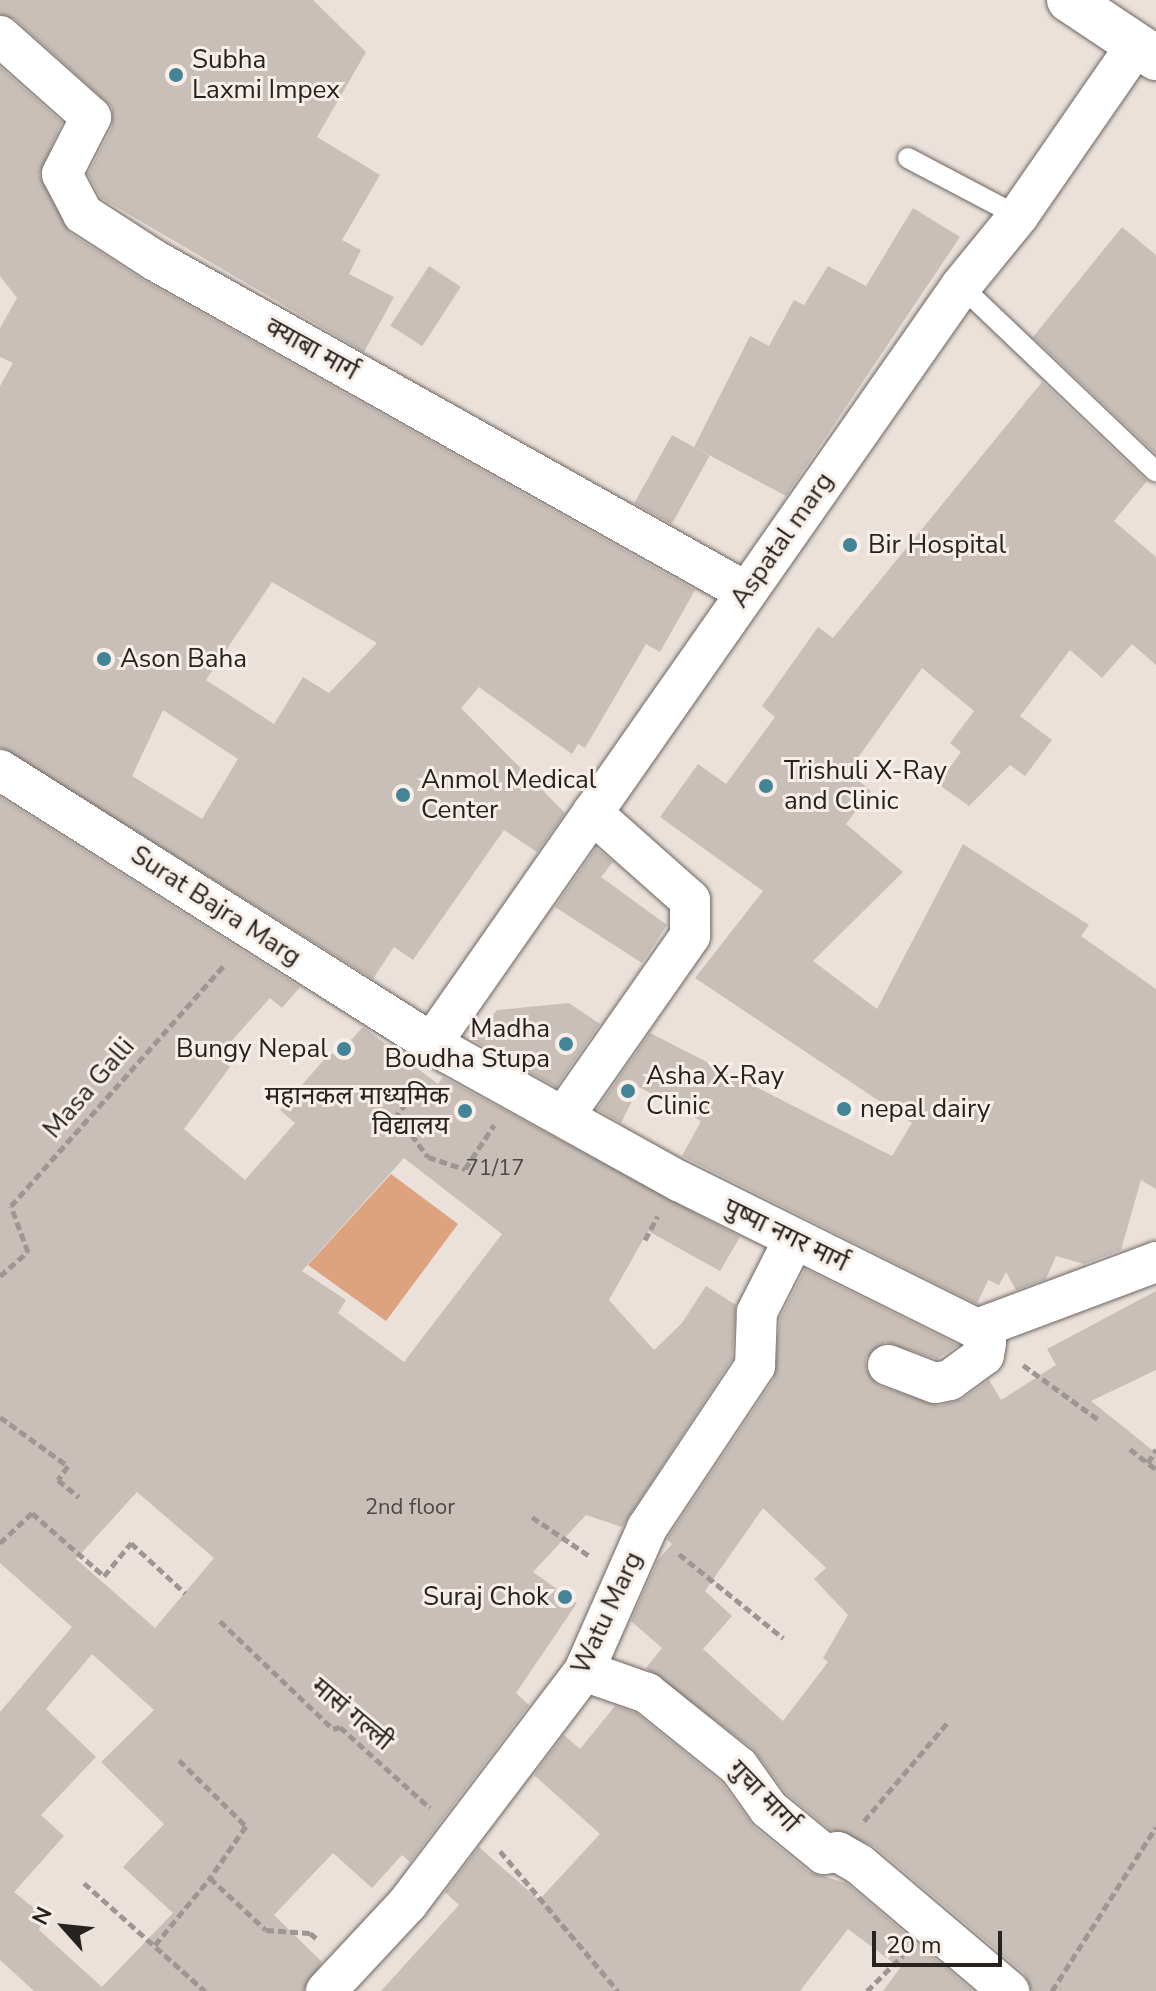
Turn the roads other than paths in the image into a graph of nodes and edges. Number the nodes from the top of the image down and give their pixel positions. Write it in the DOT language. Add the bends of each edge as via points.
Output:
graph roads {
  1 [pos="1069,0"];
  2 [pos="0,36"];
  3 [pos="1147,51"];
  4 [pos="908,158"];
  5 [pos="1018,216"];
  6 [pos="961,286"];
  7 [pos="1156,472"];
  8 [pos="746,592"];
  9 [pos="0,770"];
  10 [pos="592,813"];
  11 [pos="440,1046"];
  12 [pos="564,1116"];
  13 [pos="794,1239"];
  14 [pos="1156,1262"];
  15 [pos="977,1329"];
  16 [pos="888,1365"];
  17 [pos="584,1671"];
  18 [pos="337,1980"];
  19 [pos="1009,1991"];
  1 -- 3 [label="main road"];
  2 -- 8 [label="street, क्याबा मार्ग" via="91,117 62,174 83,214 154,260"];
  3 -- 5 [label="street, Aspatal marg"];
  4 -- 5 [label="lane"];
  5 -- 6 [label="street, Aspatal marg"];
  6 -- 7 [label="lane"];
  6 -- 8 [label="street, Aspatal marg"];
  8 -- 10 [label="street, Aspatal marg"];
  9 -- 11 [label="street, Surat Bajra Marg"];
  10 -- 11 [label="street, Aspatal marg"];
  10 -- 12 [label="street" via="690,900 690,936"];
  11 -- 12 [label="street, पुष्पा नगर मार्ग"];
  12 -- 13 [label="street, पुष्पा नगर मार्ग"];
  13 -- 15 [label="street, पुष्पा नगर मार्ग"];
  13 -- 17 [label="street, Watu Marg" via="757,1312 755,1366 647,1528"];
  14 -- 15 [label="street"];
  15 -- 16 [label="street" via="986,1342 984,1355 950,1380 935,1383"];
  17 -- 18 [label="street, Watu Marg" via="471,1822"];
  17 -- 19 [label="street, गुचा मार्गा" via="647,1693 739,1767 769,1809 824,1854 838,1852"];
}
